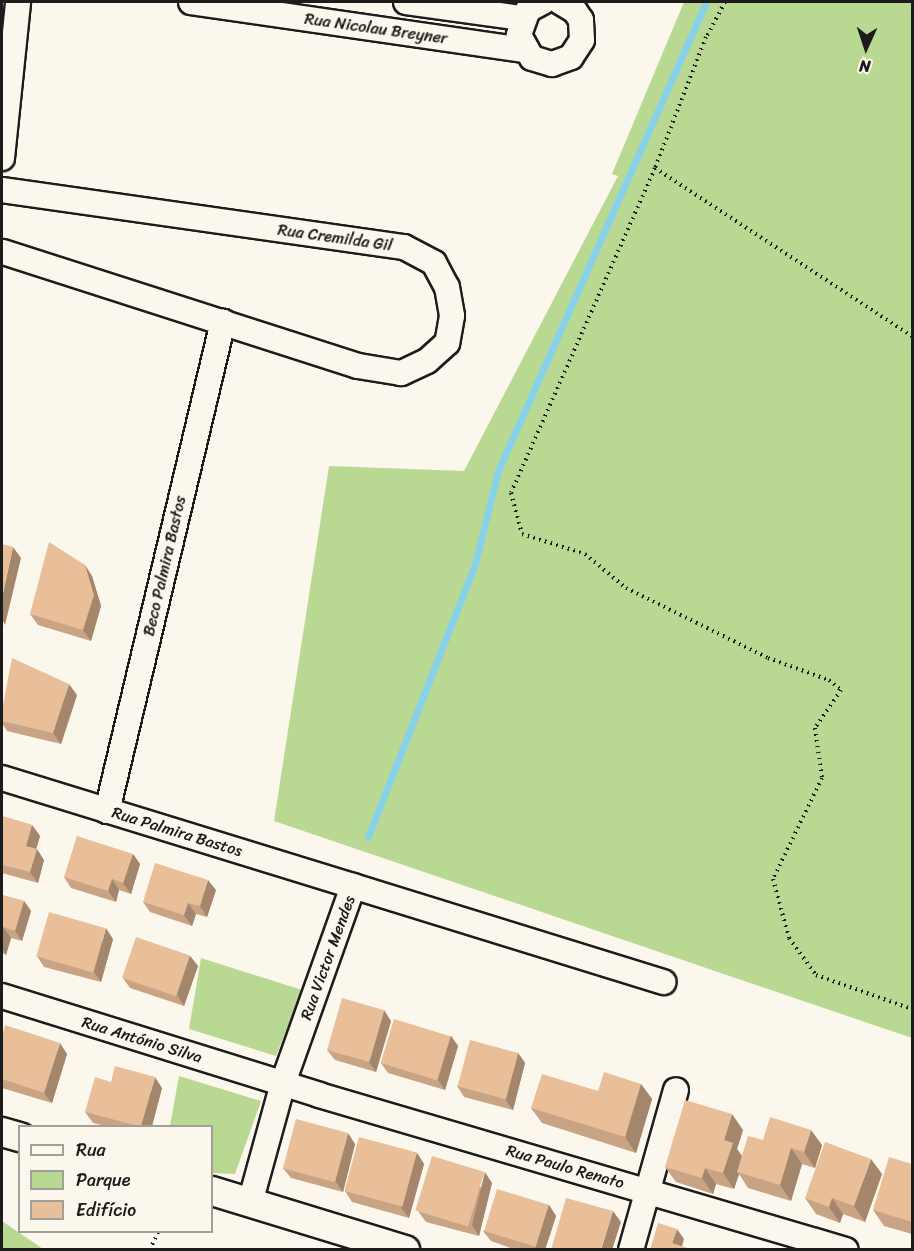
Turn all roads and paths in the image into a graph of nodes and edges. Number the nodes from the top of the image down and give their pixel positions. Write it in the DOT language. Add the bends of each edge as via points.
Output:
graph roads {
  1 [pos="18,2"];
  2 [pos="191,2"];
  3 [pos="406,2"];
  4 [pos="543,2"];
  5 [pos="560,2"];
  6 [pos="725,2"];
  7 [pos="522,18"];
  8 [pos="525,50"];
  9 [pos="2,158"];
  10 [pos="655,168"];
  11 [pos="2,190"];
  12 [pos="2,252"];
  13 [pos="224,322"];
  14 [pos="912,336"];
  15 [pos="2,778"];
  16 [pos="106,811"];
  17 [pos="353,886"];
  18 [pos="664,982"];
  19 [pos="2,996"];
  20 [pos="912,1009"];
  21 [pos="284,1083"];
  22 [pos="676,1090"];
  23 [pos="2,1132"];
  24 [pos="18,1136"];
  25 [pos="213,1191"];
  26 [pos="648,1192"];
  27 [pos="250,1203"];
  28 [pos="158,1233"];
  29 [pos="150,1250"];
  30 [pos="405,1250"];
  31 [pos="631,1250"];
  32 [pos="846,1250"];
  1 -- 9 [label="street"];
  2 -- 8 [label="street, Rua Nicolau Breyner"];
  3 -- 7 [label="street, Rua Nicolau Breyner"];
  4 -- 7 [label="street"];
  5 -- 8 [label="street, Rua Nicolau Breyner" via="581,20 578,50 552,64 532,58"];
  6 -- 10 [label="path" via="706,37"];
  7 -- 8 [label="street" via="519,35"];
  10 -- 14 [label="path"];
  10 -- 20 [label="path" via="511,492 522,534 585,554 626,588 768,658 829,680 841,690 815,728 822,778 773,879 789,938 816,975"];
  11 -- 13 [label="street, Rua Cremilda Gil" via="404,247 434,263 447,287 452,316 447,343 427,361 401,373 358,366"];
  12 -- 13 [label="street, Rua Cremilda Gil"];
  13 -- 16 [label="street, Beco Palmira Bastos"];
  15 -- 16 [label="street, Rua Palmira Bastos"];
  16 -- 17 [label="street, Rua Palmira Bastos"];
  17 -- 18 [label="street, Rua Victor Mendes"];
  17 -- 21 [label="street, Rua Victor Mendes"];
  19 -- 21 [label="street, Rua António Silva"];
  21 -- 26 [label="street, Rua Paulo Renato"];
  21 -- 27 [label="street, Rua Victor Mendes"];
  22 -- 26 [label="street"];
  23 -- 24 [label="street"];
  25 -- 27 [label="street"];
  26 -- 31 [label="street"];
  26 -- 32 [label="street, Rua Paulo Renato"];
  27 -- 30 [label="street"];
  28 -- 29 [label="path"];
}
